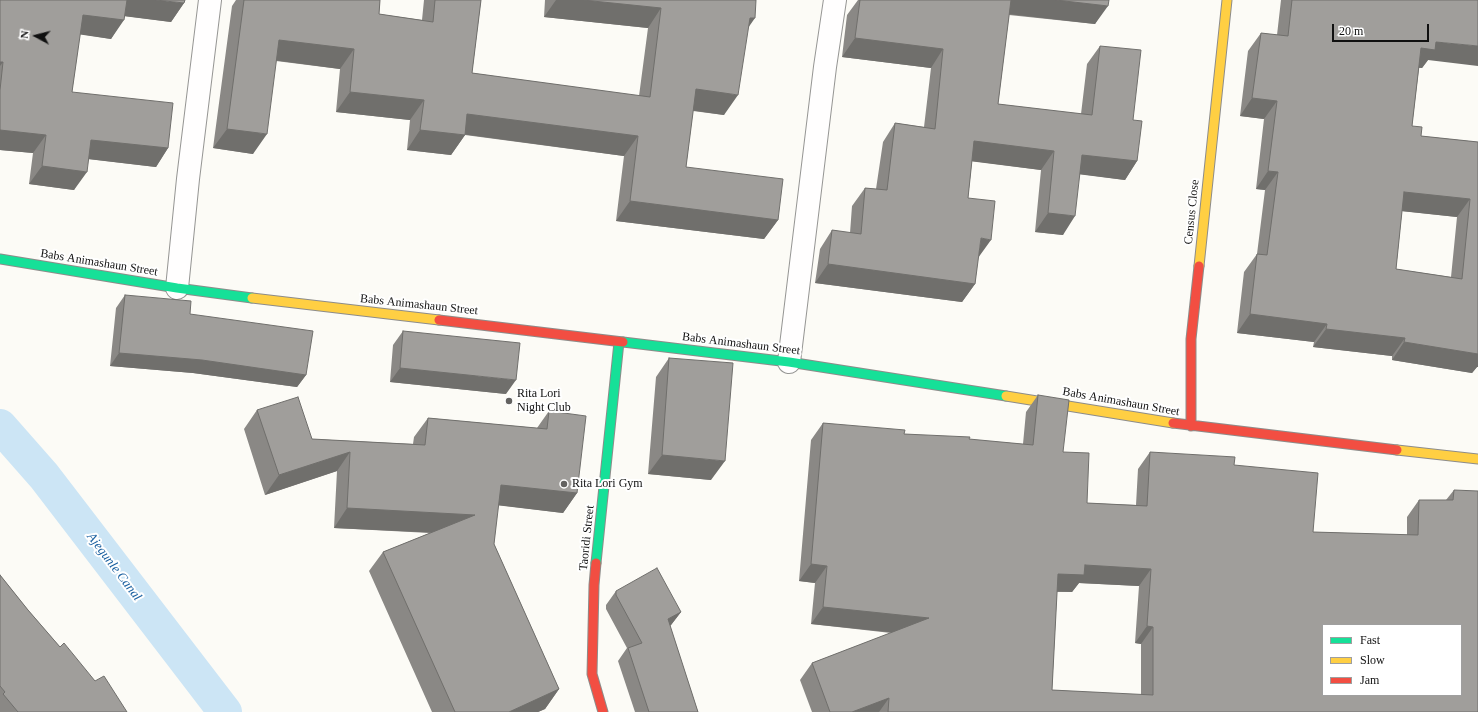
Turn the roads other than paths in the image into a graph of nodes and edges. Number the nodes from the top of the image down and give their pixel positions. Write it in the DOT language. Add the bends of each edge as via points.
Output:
graph roads {
  1 [pos="210,0"];
  2 [pos="835,0"];
  3 [pos="1227,0"];
  4 [pos="1,259"];
  5 [pos="177,288"];
  6 [pos="619,342"];
  7 [pos="789,362"];
  8 [pos="1191,426"];
  9 [pos="1478,459"];
  10 [pos="603,712"];
  1 -- 5 [label="street"];
  2 -- 7 [label="street"];
  3 -- 8 [label="main road, Census Close" via="1191,339"];
  4 -- 5 [label="main road, Babs Animashaun Street"];
  5 -- 6 [label="main road, Babs Animashaun Street"];
  6 -- 7 [label="main road, Babs Animashaun Street"];
  6 -- 10 [label="main road, Taoridi Street" via="594,585 592,674"];
  7 -- 8 [label="main road, Babs Animashaun Street"];
  8 -- 9 [label="main road, Babs Animashaun Street"];
}
